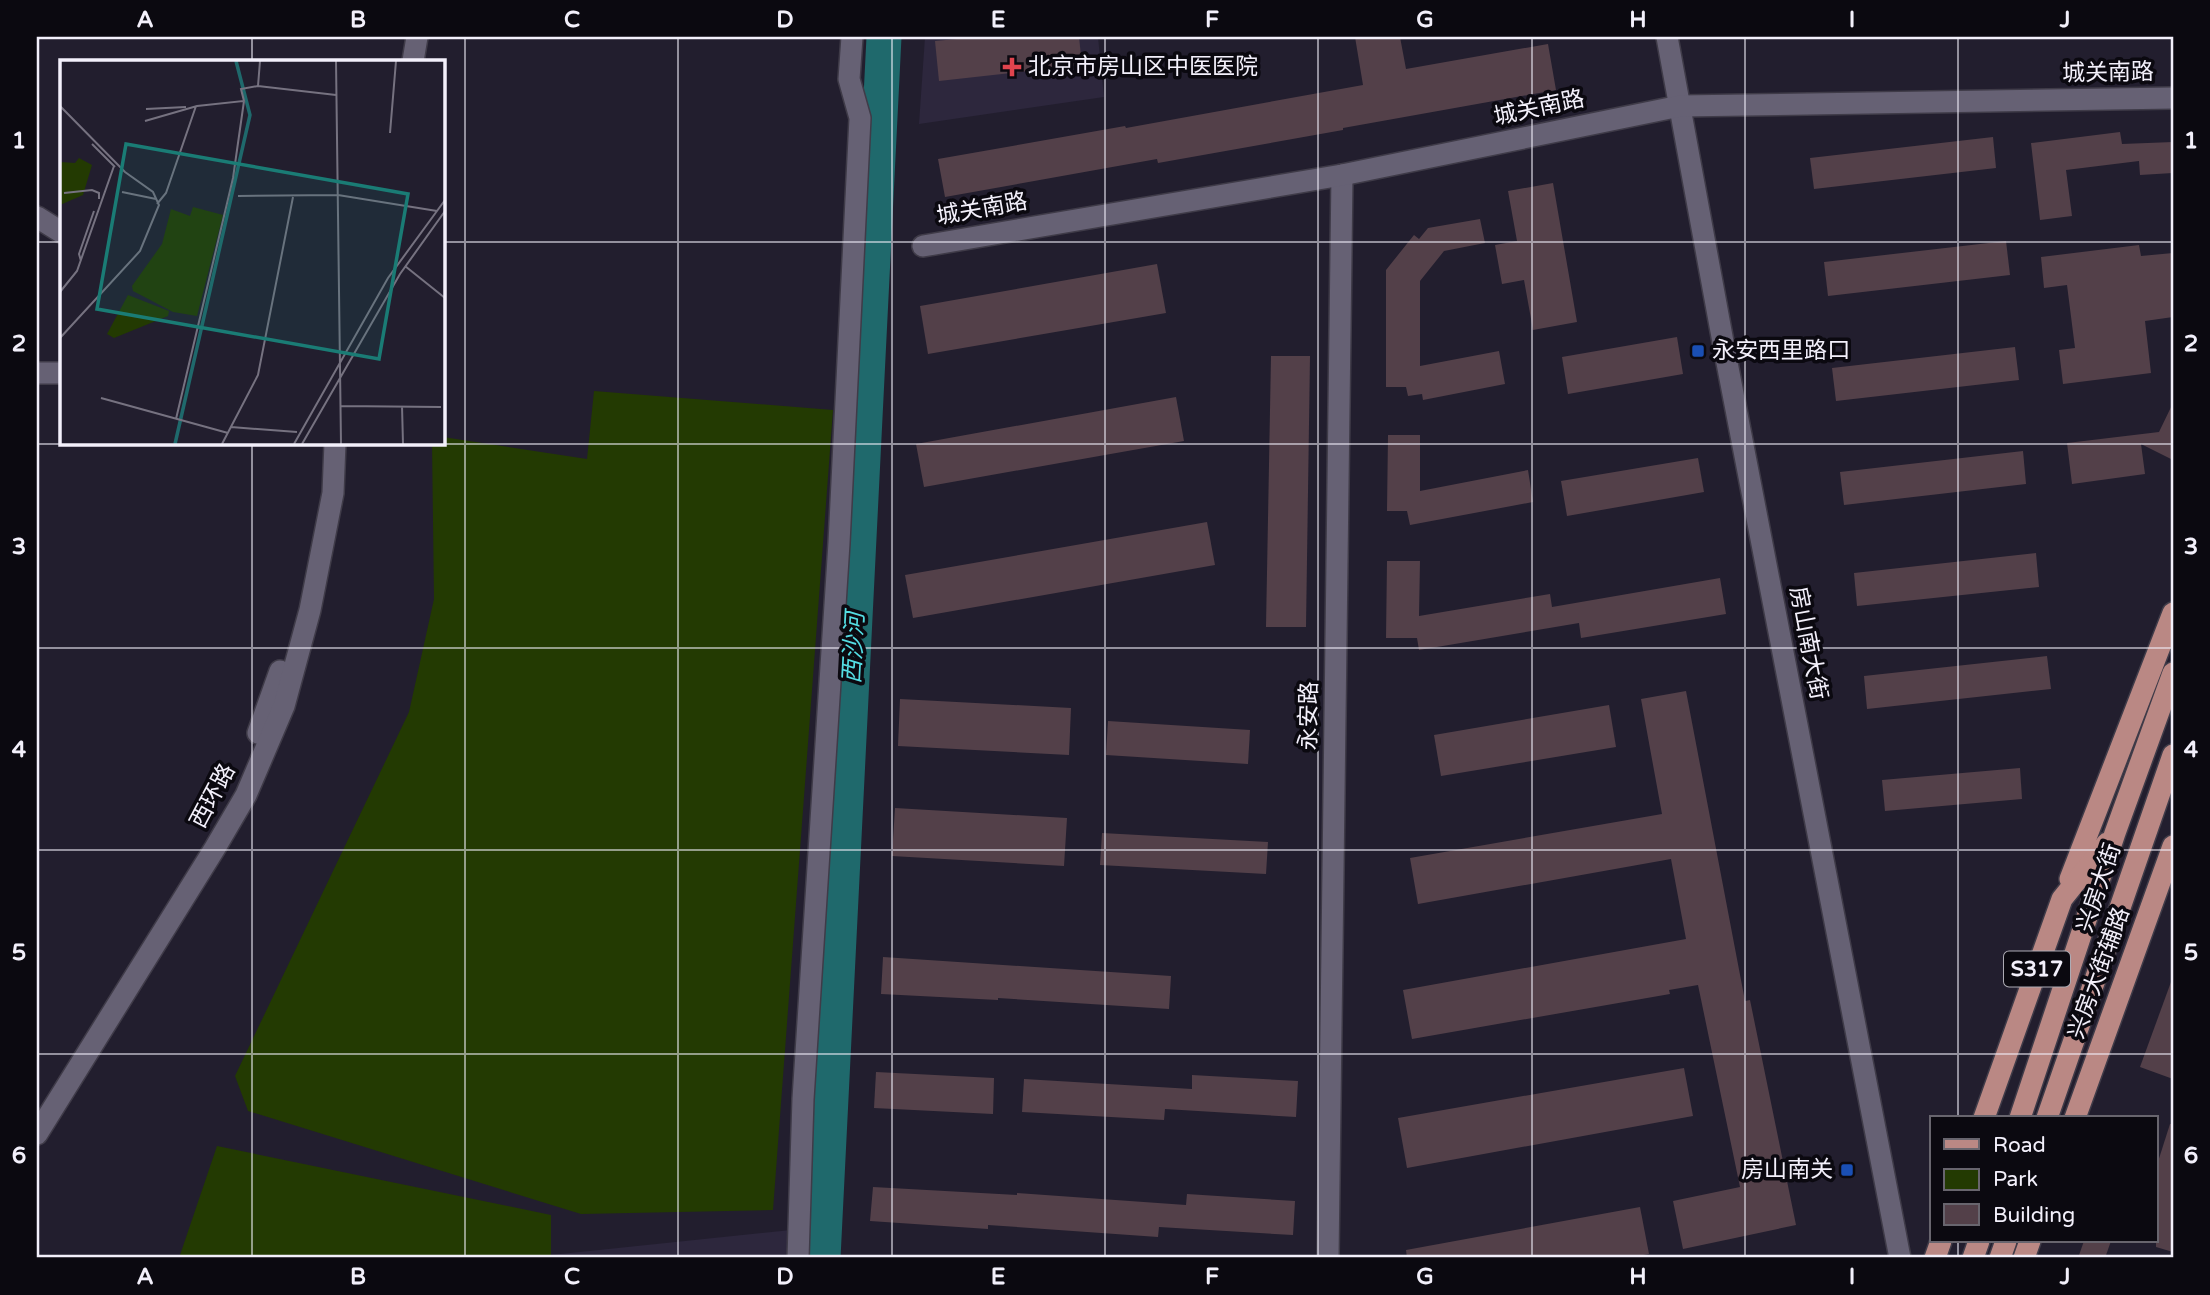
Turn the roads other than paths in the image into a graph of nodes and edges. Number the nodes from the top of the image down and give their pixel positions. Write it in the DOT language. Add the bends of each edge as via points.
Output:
graph roads {
  1 [pos="417,37"];
  2 [pos="852,37"];
  3 [pos="1667,37"];
  4 [pos="413,60"];
  5 [pos="2173,98"];
  6 [pos="1680,106"];
  7 [pos="1342,175"];
  8 [pos="37,217"];
  9 [pos="60,231"];
  10 [pos="37,234"];
  11 [pos="60,246"];
  12 [pos="922,246"];
  13 [pos="37,373"];
  14 [pos="60,373"];
  15 [pos="320,444"];
  16 [pos="335,444"];
  17 [pos="2173,613"];
  18 [pos="2173,673"];
  19 [pos="2173,755"];
  20 [pos="2115,833"];
  21 [pos="2173,846"];
  22 [pos="2062,899"];
  23 [pos="37,1111"];
  24 [pos="1985,1116"];
  25 [pos="2021,1116"];
  26 [pos="2048,1116"];
  27 [pos="2076,1116"];
  28 [pos="37,1134"];
  29 [pos="798,1258"];
  30 [pos="1328,1258"];
  31 [pos="1900,1258"];
  1 -- 4 [label="street"];
  2 -- 29 [label="street" via="849,79 860,118 839,543 803,1099"];
  3 -- 6 [label="street, 房山南大街"];
  5 -- 6 [label="street, 城关南路"];
  6 -- 7 [label="street, 城关南路"];
  6 -- 31 [label="street, 房山南大街"];
  7 -- 12 [label="street, 城关南路"];
  7 -- 30 [label="street, 永安路"];
  8 -- 9 [label="street"];
  10 -- 11 [label="street"];
  13 -- 14 [label="street"];
  15 -- 23 [label="street, 西环路" via="318,500 295,617 257,736 202,848"];
  16 -- 28 [label="street, 西环路" via="333,493 310,610 284,706 251,783"];
  17 -- 22 [label="main road, 兴房大街 / S317"];
  18 -- 20 [label="main road, 兴房大街 / S317"];
  19 -- 26 [label="main road, 兴房大街 / S317"];
  20 -- 22 [label="main road, 兴房大街 / S317"];
  20 -- 25 [label="main road, 兴房大街 / S317"];
  21 -- 27 [label="main road, 兴房大街辅路"];
  22 -- 24 [label="main road, 兴房大街 / S317"];
}
